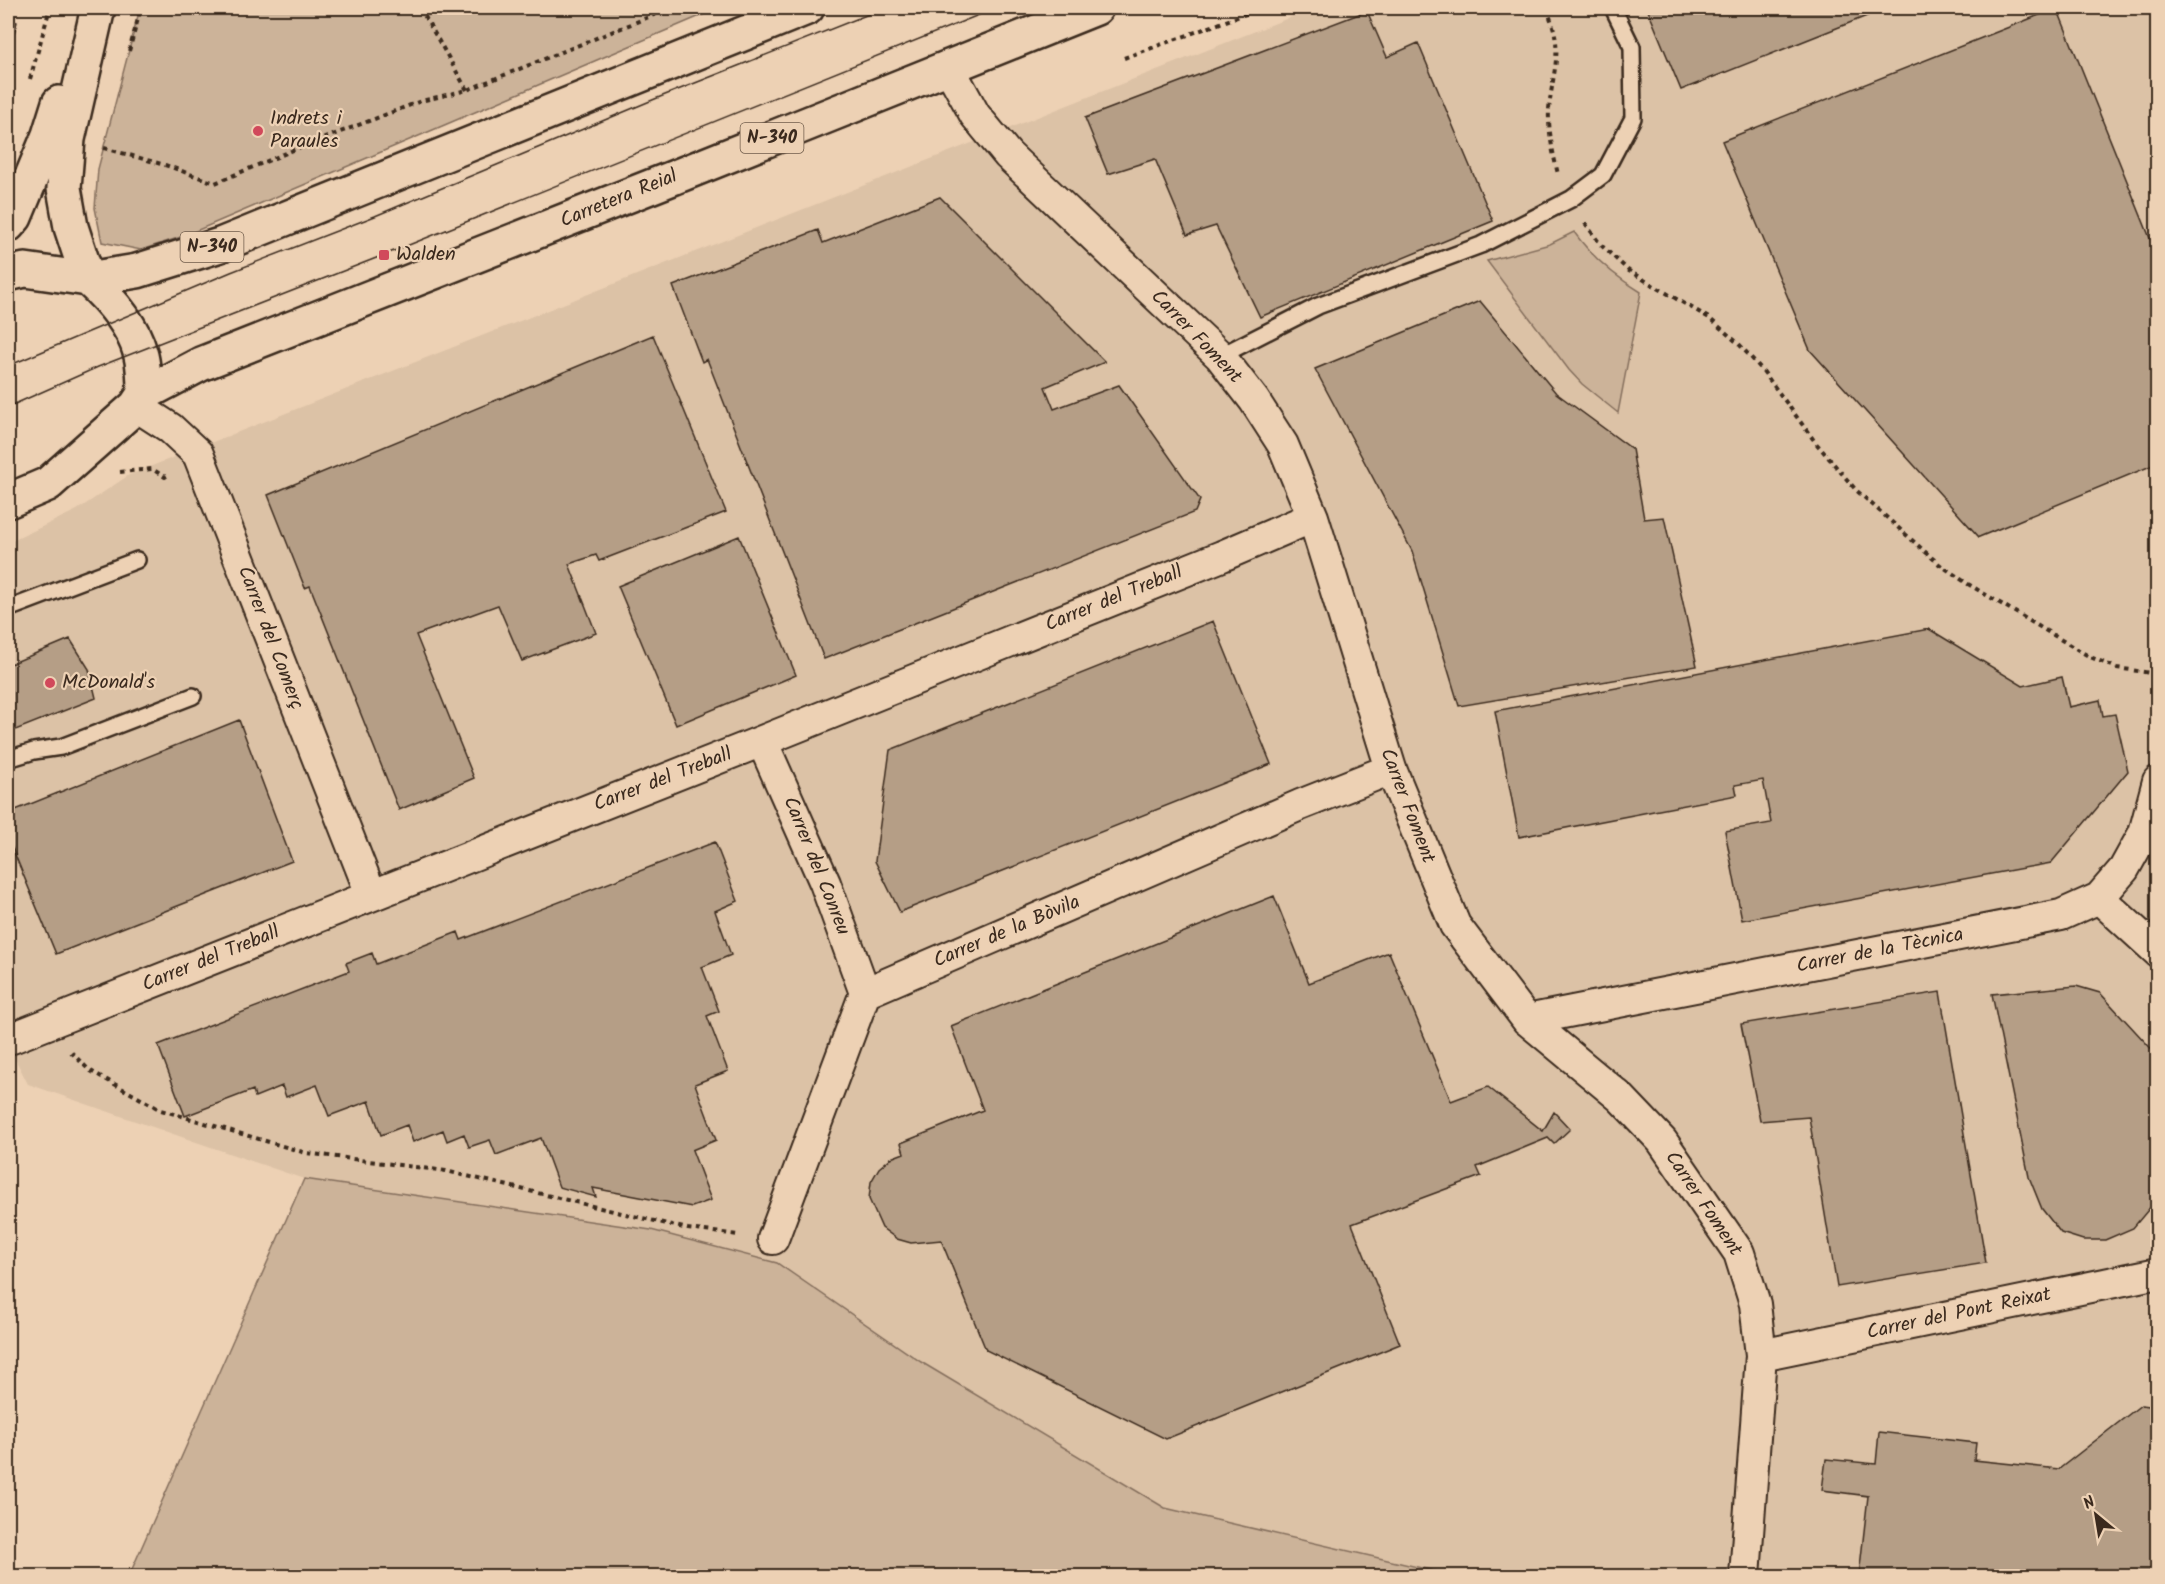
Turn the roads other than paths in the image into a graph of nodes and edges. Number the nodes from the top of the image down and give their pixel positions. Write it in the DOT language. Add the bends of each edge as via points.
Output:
graph roads {
  1 [pos="92,8"];
  2 [pos="98,8"];
  3 [pos="807,8"];
  4 [pos="1096,8"];
  5 [pos="1613,8"];
  6 [pos="948,66"];
  7 [pos="8,225"];
  8 [pos="8,274"];
  9 [pos="88,279"];
  10 [pos="1220,356"];
  11 [pos="140,400"];
  12 [pos="8,501"];
  13 [pos="1312,517"];
  14 [pos="137,560"];
  15 [pos="8,609"];
  16 [pos="193,696"];
  17 [pos="762,741"];
  18 [pos="8,759"];
  19 [pos="1391,769"];
  20 [pos="2157,781"];
  21 [pos="371,894"];
  22 [pos="2099,898"];
  23 [pos="2157,951"];
  24 [pos="865,993"];
  25 [pos="1527,1020"];
  26 [pos="12,1038"];
  27 [pos="773,1239"];
  28 [pos="2157,1273"];
  29 [pos="1761,1356"];
  30 [pos="1745,1576"];
  1 -- 7 [label="main road" via="49,135 15,217"];
  2 -- 9 [label="main road" via="68,140 64,188 71,227"];
  3 -- 9 [label="main road, N-340" via="220,245 137,271"];
  4 -- 6 [label="main road, Carretera Reial / N-340"];
  5 -- 10 [label="lane" via="1632,47 1633,118 1603,175 1571,199 1481,245 1318,306"];
  6 -- 10 [label="street, Carrer Foment" via="975,115 1008,155"];
  6 -- 11 [label="main road, Carretera Reial / N-340" via="201,364"];
  8 -- 9 [label="main road, N-340" via="25,270"];
  9 -- 11 [label="main road" via="132,332 140,350 144,368"];
  10 -- 13 [label="street, Carrer Foment" via="1283,445"];
  11 -- 12 [label="main road, Carretera Reial / N-340" via="48,484"];
  11 -- 21 [label="street, Carrer del Comerç" via="198,454"];
  13 -- 17 [label="street, Carrer del Treball"];
  13 -- 19 [label="street, Carrer Foment"];
  14 -- 15 [label="lane"];
  16 -- 18 [label="lane" via="61,747"];
  17 -- 21 [label="street, Carrer del Treball"];
  17 -- 24 [label="street, Carrer del Conreu" via="825,883"];
  19 -- 24 [label="street, Carrer de la Bòvila"];
  19 -- 25 [label="street, Carrer Foment" via="1455,925"];
  20 -- 22 [label="street, Carrer de la Tècnica" via="2144,833 2124,869"];
  21 -- 26 [label="street, Carrer del Treball"];
  22 -- 23 [label="street"];
  22 -- 25 [label="street, Carrer de la Tècnica" via="2061,915"];
  24 -- 27 [label="street"];
  25 -- 29 [label="street, Carrer Foment" via="1621,1098 1662,1141 1739,1253 1755,1304"];
  28 -- 29 [label="street, Carrer del Pont Reixat"];
  29 -- 30 [label="street, Carrer Foment"];
}
